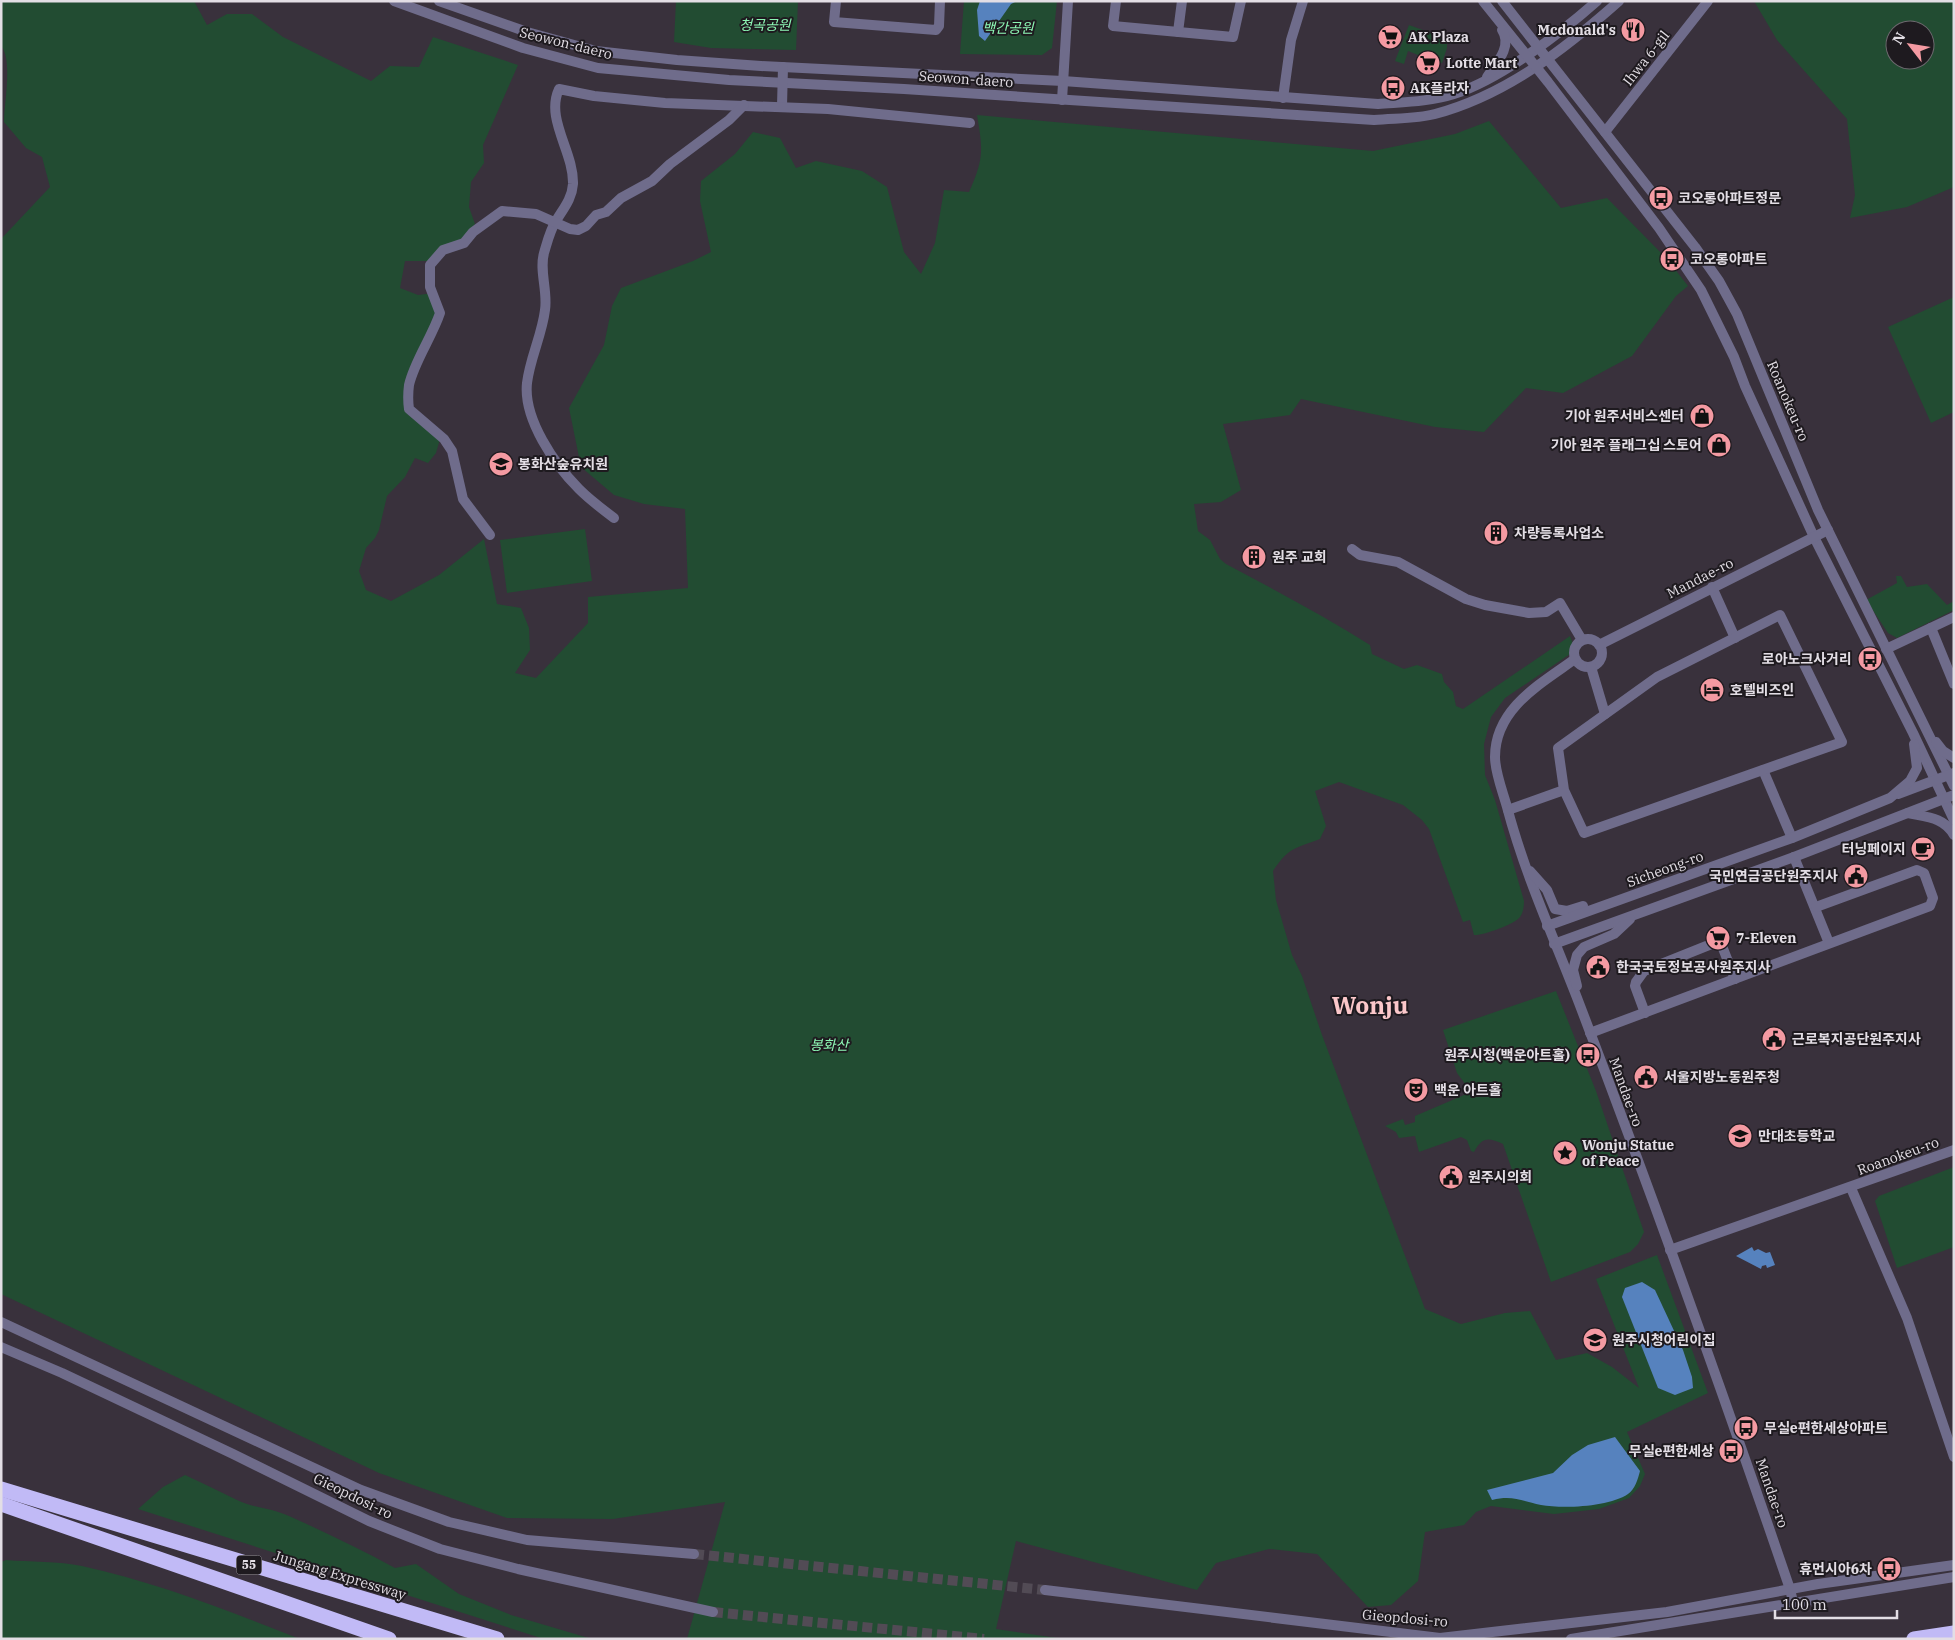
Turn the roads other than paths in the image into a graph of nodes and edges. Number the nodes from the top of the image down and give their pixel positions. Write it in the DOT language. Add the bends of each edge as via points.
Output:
graph roads {
  1 [pos="394,1"];
  2 [pos="438,1"];
  3 [pos="836,1"];
  4 [pos="940,1"];
  5 [pos="1068,1"];
  6 [pos="1116,1"];
  7 [pos="1182,1"];
  8 [pos="1241,1"];
  9 [pos="1303,1"];
  10 [pos="1483,1"];
  11 [pos="1502,1"];
  12 [pos="1598,1"];
  13 [pos="1619,1"];
  14 [pos="1708,1"];
  15 [pos="432,14"];
  16 [pos="1492,14"];
  17 [pos="1178,32"];
  18 [pos="1537,47"];
  19 [pos="1525,55"];
  20 [pos="1547,59"];
  21 [pos="783,67"];
  22 [pos="1535,68"];
  23 [pos="1063,81"];
  24 [pos="783,83"];
  25 [pos="1481,83"];
  26 [pos="1283,98"];
  27 [pos="1062,100"];
  28 [pos="744,105"];
  29 [pos="782,106"];
  30 [pos="970,123"];
  31 [pos="1605,132"];
  32 [pos="1671,216"];
  33 [pos="555,223"];
  34 [pos="1659,228"];
  35 [pos="614,518"];
  36 [pos="1828,530"];
  37 [pos="490,535"];
  38 [pos="1814,537"];
  39 [pos="1352,549"];
  40 [pos="1712,587"];
  41 [pos="1954,617"];
  42 [pos="1930,628"];
  43 [pos="1735,638"];
  44 [pos="1582,640"];
  45 [pos="1600,644"];
  46 [pos="1886,650"];
  47 [pos="1575,659"];
  48 [pos="1591,667"];
  49 [pos="1954,684"];
  50 [pos="1605,714"];
  51 [pos="1925,729"];
  52 [pos="1913,733"];
  53 [pos="1954,758"];
  54 [pos="1763,770"];
  55 [pos="1951,774"];
  56 [pos="1934,780"];
  57 [pos="1954,786"];
  58 [pos="1564,790"];
  59 [pos="1954,795"];
  60 [pos="1890,798"];
  61 [pos="1943,799"];
  62 [pos="1508,810"];
  63 [pos="1907,813"];
  64 [pos="1954,820"];
  65 [pos="1954,835"];
  66 [pos="1792,838"];
  67 [pos="1794,857"];
  68 [pos="1526,866"];
  69 [pos="1624,899"];
  70 [pos="1816,907"];
  71 [pos="1635,915"];
  72 [pos="1547,926"];
  73 [pos="1829,943"];
  74 [pos="1554,944"];
  75 [pos="1735,979"];
  76 [pos="1578,1002"];
  77 [pos="1645,1013"];
  78 [pos="1590,1033"];
  79 [pos="1954,1150"];
  80 [pos="1851,1188"];
  81 [pos="1670,1250"];
  82 [pos="1,1322"];
  83 [pos="1,1347"];
  84 [pos="1954,1457"];
  85 [pos="1,1489"];
  86 [pos="1,1504"];
  87 [pos="694,1554"];
  88 [pos="1954,1565"];
  89 [pos="1954,1577"];
  90 [pos="1790,1589"];
  91 [pos="1045,1590"];
  92 [pos="1793,1602"];
  93 [pos="713,1612"];
  94 [pos="1954,1633"];
  95 [pos="389,1639"];
  96 [pos="497,1639"];
  97 [pos="1571,1639"];
  98 [pos="1914,1639"];
  1 -- 15 [label="street, Seowon-daero"];
  2 -- 15 [label="street"];
  2 -- 21 [label="street, Seowon-daero" via="527,32 596,51"];
  3 -- 4 [label="street" via="834,22 936,30"];
  5 -- 23 [label="street"];
  6 -- 17 [label="street" via="1114,26"];
  7 -- 17 [label="street"];
  8 -- 17 [label="street" via="1233,36"];
  9 -- 26 [label="street" via="1291,40"];
  10 -- 16 [label="street"];
  11 -- 18 [label="street, Roanokeu-ro"];
  12 -- 18 [label="street"];
  13 -- 20 [label="street"];
  14 -- 31 [label="street, Ihwa 6-gil"];
  15 -- 24 [label="street, Seowon-daero" via="523,48 598,68 663,76"];
  16 -- 19 [label="street"];
  16 -- 25 [label="street" via="1506,42 1500,59"];
  18 -- 19 [label="street, Seowon-daero"];
  18 -- 20 [label="street, Roanokeu-ro"];
  19 -- 22 [label="street"];
  19 -- 25 [label="street, Seowon-daero"];
  20 -- 22 [label="street, Seowon-daero"];
  20 -- 31 [label="street, Roanokeu-ro"];
  21 -- 23 [label="street, Seowon-daero"];
  21 -- 24 [label="street"];
  22 -- 27 [label="street, Seowon-daero" via="1502,88 1460,106 1433,114 1374,120"];
  22 -- 34 [label="street"];
  23 -- 26 [label="street, Seowon-daero"];
  23 -- 27 [label="street"];
  24 -- 27 [label="street, Seowon-daero"];
  24 -- 29 [label="street"];
  25 -- 26 [label="street, Seowon-daero" via="1453,95 1419,101 1378,104"];
  28 -- 29 [label="street"];
  28 -- 33 [label="street" via="652,181 621,198 606,212 596,215 586,226 578,230"];
  28 -- 33 [label="street" via="665,103 559,89 555,99 556,116 571,165 573,185 567,204"];
  29 -- 30 [label="street"];
  31 -- 32 [label="street, Roanokeu-ro"];
  32 -- 34 [label="street"];
  32 -- 36 [label="street, Roanokeu-ro" via="1719,281 1737,314"];
  33 -- 35 [label="street" via="543,256 545,311 527,384 531,418 560,467 580,490"];
  33 -- 37 [label="street" via="536,214 502,211 473,232 464,243 443,250 430,265 430,287 440,313 409,385 408,409 444,439 452,451 463,499"];
  34 -- 38 [label="street" via="1718,321"];
  36 -- 38 [label="street, Mandae-ro"];
  36 -- 46 [label="street, Roanokeu-ro"];
  38 -- 40 [label="street, Mandae-ro"];
  38 -- 52 [label="street"];
  39 -- 44 [label="street" via="1360,555 1398,562 1466,600 1485,605 1546,612 1560,603"];
  40 -- 43 [label="street"];
  40 -- 45 [label="street, Mandae-ro"];
  41 -- 42 [label="street"];
  42 -- 46 [label="street"];
  42 -- 49 [label="street"];
  43 -- 50 [label="street" via="1657,677"];
  43 -- 54 [label="street" via="1780,615 1842,742"];
  44 -- 45 [label="street" via="1590,638"];
  44 -- 47 [label="street" via="1574,647"];
  45 -- 48 [label="street" via="1601,660"];
  46 -- 51 [label="street, Roanokeu-ro"];
  47 -- 48 [label="street" via="1579,665"];
  47 -- 62 [label="street" via="1530,691 1502,724 1494,759"];
  48 -- 50 [label="street"];
  50 -- 58 [label="street" via="1558,748"];
  51 -- 53 [label="street" via="1943,751"];
  51 -- 55 [label="street, Roanokeu-ro"];
  52 -- 56 [label="street"];
  52 -- 60 [label="street" via="1917,768 1910,781"];
  54 -- 58 [label="street" via="1584,834"];
  54 -- 66 [label="street"];
  55 -- 56 [label="street"];
  55 -- 57 [label="street, Roanokeu-ro"];
  56 -- 60 [label="street"];
  56 -- 61 [label="street"];
  58 -- 62 [label="street"];
  59 -- 61 [label="street"];
  60 -- 66 [label="street, Sicheong-ro"];
  61 -- 63 [label="street"];
  61 -- 64 [label="street"];
  62 -- 68 [label="street"];
  63 -- 65 [label="street" via="1942,822"];
  63 -- 67 [label="street"];
  66 -- 69 [label="street, Sicheong-ro"];
  67 -- 70 [label="street"];
  67 -- 71 [label="street"];
  68 -- 69 [label="street" via="1547,890 1552,905 1560,911"];
  68 -- 72 [label="street"];
  69 -- 72 [label="street, Sicheong-ro"];
  70 -- 73 [label="street"];
  70 -- 73 [label="street" via="1917,870 1924,873 1934,898 1930,906"];
  71 -- 74 [label="street"];
  71 -- 76 [label="street" via="1614,934 1584,947 1577,955 1573,970"];
  72 -- 74 [label="street, Mandae-ro"];
  73 -- 75 [label="street"];
  74 -- 76 [label="street, Mandae-ro"];
  75 -- 77 [label="street"];
  75 -- 77 [label="street" via="1722,946 1714,943 1644,971 1635,986"];
  76 -- 78 [label="street, Mandae-ro"];
  77 -- 78 [label="street"];
  78 -- 81 [label="street, Mandae-ro"];
  79 -- 80 [label="street, Roanokeu-ro"];
  80 -- 81 [label="street"];
  80 -- 84 [label="street" via="1908,1318"];
  81 -- 90 [label="street, Mandae-ro"];
  82 -- 87 [label="street, Gieopdosi-ro" via="361,1490 449,1522 526,1540"];
  83 -- 93 [label="street, Gieopdosi-ro" via="233,1454 369,1522 440,1549"];
  85 -- 96 [label="highway, Jungang Expressway / 55"];
  86 -- 95 [label="highway, 55"];
  88 -- 90 [label="street"];
  89 -- 92 [label="street"];
  90 -- 91 [label="street, Gieopdosi-ro" via="1667,1612 1440,1638"];
  90 -- 92 [label="street, Mandae-ro"];
  92 -- 97 [label="street"];
  94 -- 98 [label="highway"];
}
